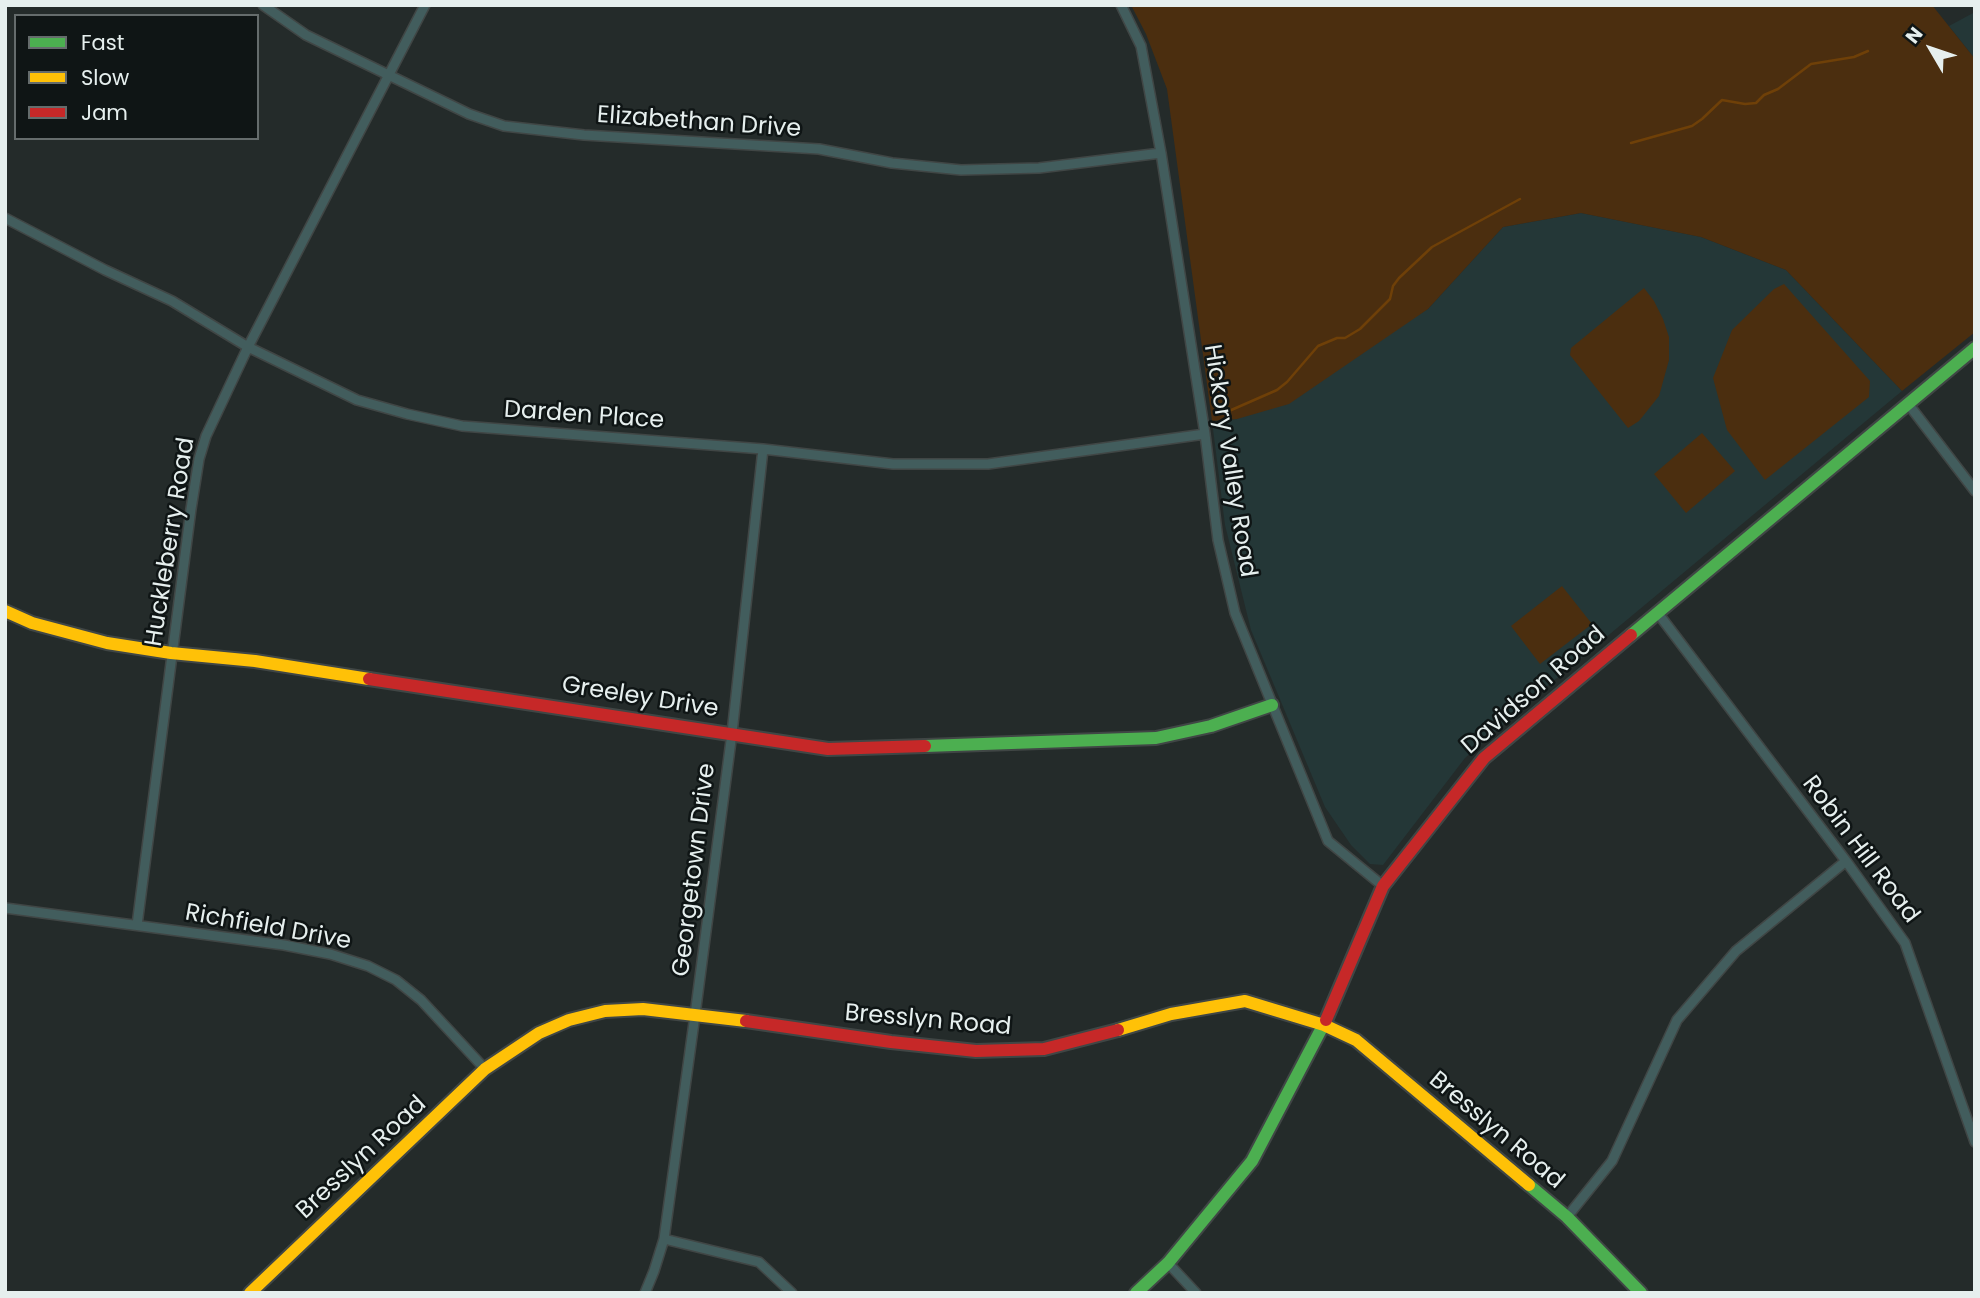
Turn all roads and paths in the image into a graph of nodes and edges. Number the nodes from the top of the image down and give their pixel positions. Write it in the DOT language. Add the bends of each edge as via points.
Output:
graph roads {
  1 [pos="263,5"];
  2 [pos="425,5"];
  3 [pos="1121,5"];
  4 [pos="389,74"];
  5 [pos="1161,153"];
  6 [pos="5,218"];
  7 [pos="248,346"];
  8 [pos="1975,348"];
  9 [pos="1909,405"];
  10 [pos="1205,434"];
  11 [pos="763,449"];
  12 [pos="1975,491"];
  13 [pos="5,611"];
  14 [pos="1657,612"];
  15 [pos="171,653"];
  16 [pos="1272,705"];
  17 [pos="732,733"];
  18 [pos="1846,861"];
  19 [pos="1383,886"];
  20 [pos="5,908"];
  21 [pos="137,925"];
  22 [pos="695,1015"];
  23 [pos="1324,1025"];
  24 [pos="485,1069"];
  25 [pos="1975,1142"];
  26 [pos="1567,1217"];
  27 [pos="664,1239"];
  28 [pos="1168,1263"];
  29 [pos="250,1293"];
  30 [pos="645,1293"];
  31 [pos="792,1293"];
  32 [pos="1136,1293"];
  33 [pos="1196,1293"];
  34 [pos="1641,1293"];
  1 -- 4 [label="street, Elizabethan Drive" via="306,35"];
  2 -- 4 [label="street, Huckleberry Road"];
  3 -- 5 [label="street, Hickory Valley Road" via="1141,46"];
  4 -- 5 [label="street, Elizabethan Drive" via="487,121 584,135 819,149 961,170 1039,168"];
  4 -- 7 [label="street, Huckleberry Road"];
  5 -- 10 [label="street, Hickory Valley Road"];
  6 -- 7 [label="street, Darden Place" via="172,301"];
  7 -- 11 [label="street, Darden Place" via="358,400 462,426"];
  7 -- 15 [label="street, Huckleberry Road" via="200,459"];
  8 -- 9 [label="street, Davidson Road"];
  9 -- 12 [label="street"];
  9 -- 14 [label="street, Davidson Road"];
  10 -- 11 [label="street, Darden Place" via="988,464 866,463"];
  10 -- 16 [label="street, Hickory Valley Road" via="1218,540 1235,613"];
  11 -- 17 [label="street, Georgetown Drive"];
  13 -- 15 [label="street, Greeley Drive" via="107,643"];
  14 -- 18 [label="street, Robin Hill Road"];
  14 -- 19 [label="street, Davidson Road" via="1484,758"];
  15 -- 17 [label="street, Greeley Drive" via="260,662"];
  15 -- 21 [label="street, Huckleberry Road"];
  16 -- 17 [label="street, Greeley Drive" via="1211,726 1156,738 828,749"];
  16 -- 19 [label="street, Hickory Valley Road" via="1328,841"];
  17 -- 22 [label="street, Georgetown Drive"];
  18 -- 25 [label="street, Robin Hill Road" via="1905,943"];
  18 -- 26 [label="street" via="1736,951 1677,1020 1612,1161"];
  19 -- 23 [label="street, Davidson Road"];
  20 -- 21 [label="street, Richfield Drive"];
  21 -- 24 [label="street, Richfield Drive" via="284,945 368,967 396,980 421,1000"];
  22 -- 23 [label="street, Bresslyn Road" via="976,1051 1044,1049 1171,1014 1245,1001"];
  22 -- 24 [label="street, Bresslyn Road" via="637,1009 569,1020 539,1032"];
  22 -- 27 [label="street, Georgetown Drive"];
  23 -- 26 [label="street, Bresslyn Road" via="1356,1040"];
  23 -- 28 [label="street, Davidson Road" via="1252,1160"];
  24 -- 29 [label="street, Bresslyn Road"];
  26 -- 34 [label="street, Bresslyn Road"];
  27 -- 30 [label="street, Georgetown Drive"];
  27 -- 31 [label="street" via="760,1262"];
  28 -- 32 [label="street, Davidson Road"];
  28 -- 33 [label="street"];
}
